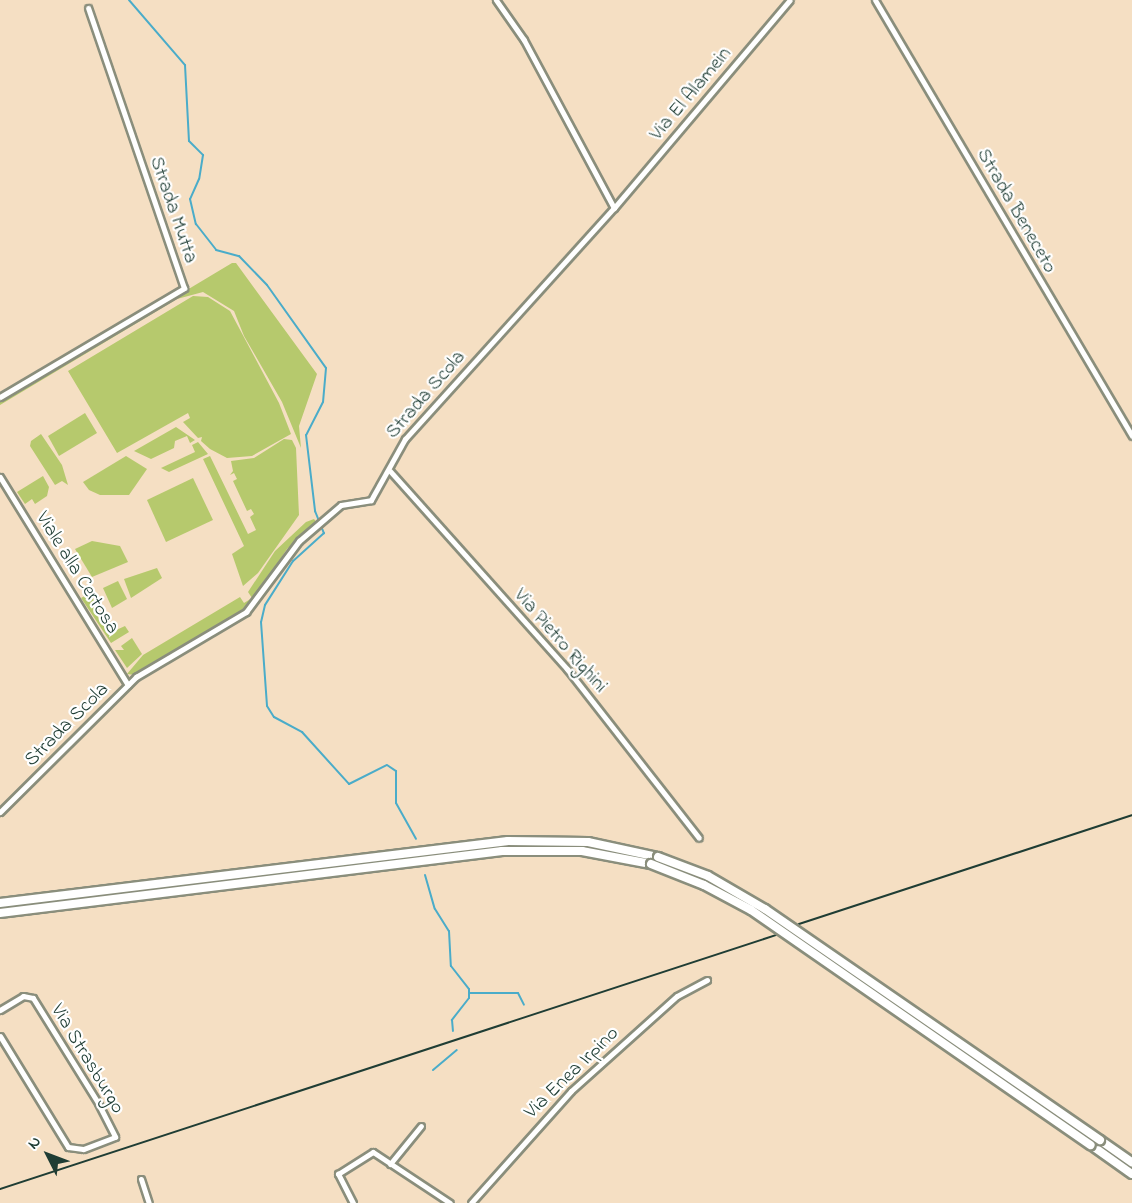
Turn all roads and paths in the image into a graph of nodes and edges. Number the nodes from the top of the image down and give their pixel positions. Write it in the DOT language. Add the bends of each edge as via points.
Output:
graph roads {
  1 [pos="496,0"];
  2 [pos="790,0"];
  3 [pos="875,0"];
  4 [pos="88,8"];
  5 [pos="614,208"];
  6 [pos="0,397"];
  7 [pos="1132,436"];
  8 [pos="390,471"];
  9 [pos="0,477"];
  10 [pos="128,685"];
  11 [pos="0,812"];
  12 [pos="699,838"];
  13 [pos="0,903"];
  14 [pos="0,913"];
  15 [pos="707,980"];
  16 [pos="0,1010"];
  17 [pos="0,1036"];
  18 [pos="421,1126"];
  19 [pos="1132,1162"];
  20 [pos="390,1164"];
  21 [pos="1132,1173"];
  22 [pos="141,1179"];
  23 [pos="149,1203"];
  24 [pos="353,1203"];
  25 [pos="450,1203"];
  26 [pos="471,1203"];
  1 -- 5 [label="street" via="524,40"];
  2 -- 5 [label="street, Via El Alamein"];
  3 -- 7 [label="street, Strada Beneceto"];
  4 -- 6 [label="street, Strada Mutta" via="184,288"];
  5 -- 8 [label="street, Strada Scola" via="405,440"];
  8 -- 10 [label="street, Strada Scola" via="371,500 348,502 288,553 246,612 158,661"];
  8 -- 12 [label="street, Via Pietro Righini" via="567,669"];
  9 -- 10 [label="street, Viale alla Certosa"];
  10 -- 11 [label="street, Strada Scola"];
  13 -- 19 [label="highway, bridge" via="508,841 588,842 658,857 708,876 765,909"];
  14 -- 21 [label="highway, bridge" via="516,850 582,851 651,864 704,885 751,910"];
  15 -- 26 [label="street, Via Enea Irpino" via="683,992 571,1091"];
  16 -- 17 [label="street, Via Strasburgo" via="23,996 33,998 115,1137 83,1149 68,1147"];
  18 -- 20 [label="street"];
  20 -- 24 [label="street" via="374,1152 338,1174"];
  20 -- 25 [label="street"];
  22 -- 23 [label="street"];
}
